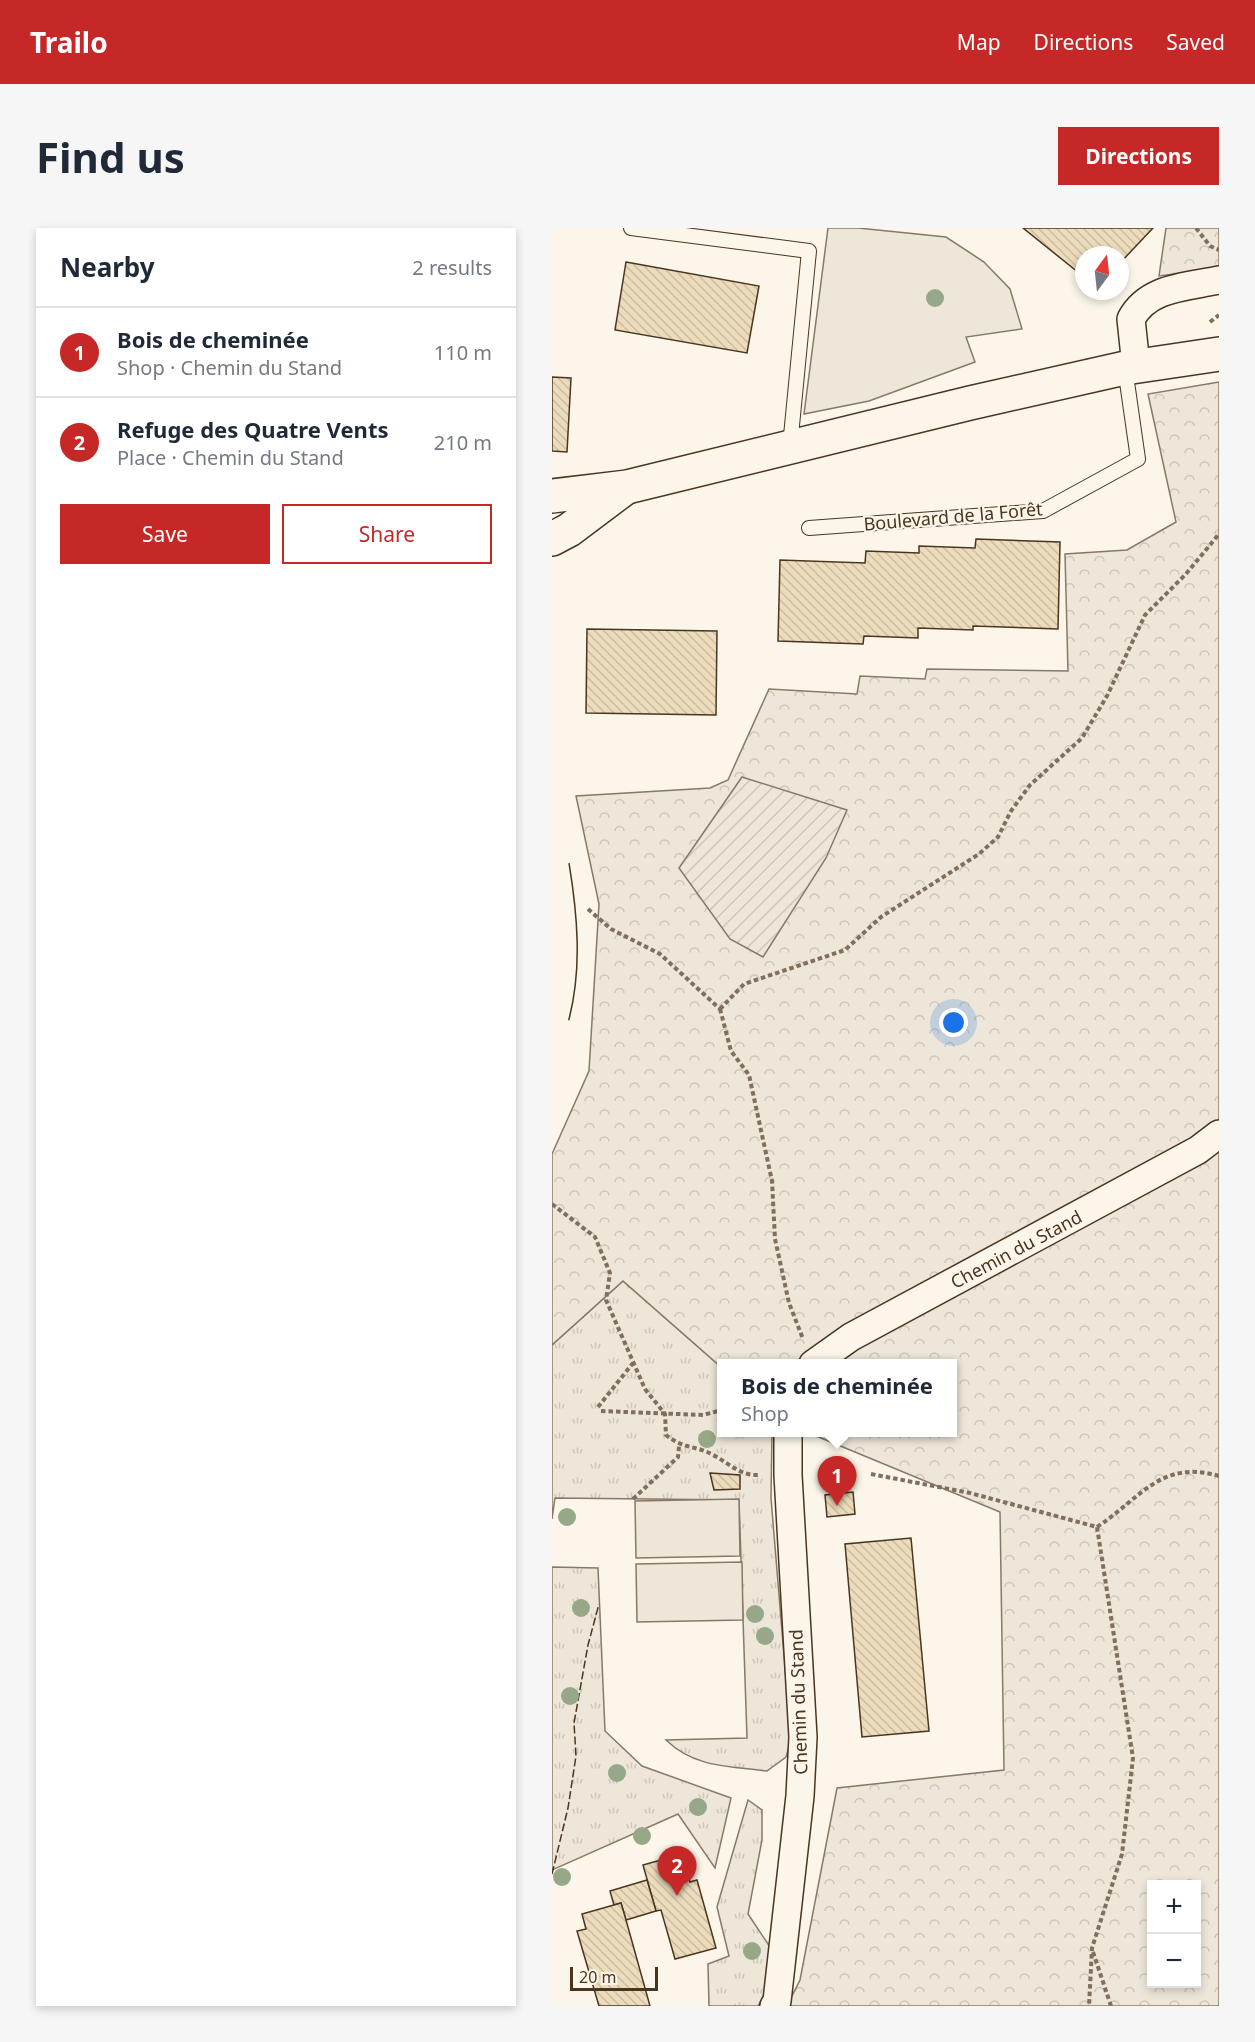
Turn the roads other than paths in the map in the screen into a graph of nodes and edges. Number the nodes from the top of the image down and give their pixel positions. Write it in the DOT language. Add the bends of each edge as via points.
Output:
graph roads {
  1 [pos="631,228"];
  2 [pos="1219,280"];
  3 [pos="1219,354"];
  4 [pos="1130,367"];
  5 [pos="790,446"];
  6 [pos="627,487"];
  7 [pos="552,495"];
  8 [pos="809,528"];
  9 [pos="552,539"];
  10 [pos="552,866"];
  11 [pos="552,1016"];
  12 [pos="1219,1134"];
  13 [pos="809,1353"];
  14 [pos="788,1437"];
  15 [pos="774,2006"];
  1 -- 5 [label="lane" via="809,251"];
  2 -- 4 [label="street" via="1160,292 1142,303 1131,319"];
  3 -- 4 [label="street"];
  4 -- 5 [label="street"];
  4 -- 8 [label="lane, Boulevard de la Forêt" via="1138,459 1043,511"];
  5 -- 6 [label="street"];
  6 -- 7 [label="street"];
  6 -- 9 [label="street"];
  10 -- 11 [label="street, bridge" via="559,919 559,990"];
  12 -- 13 [label="street, Chemin du Stand" via="1198,1150 851,1337"];
  14 -- 15 [label="street, Chemin du Stand" via="803,1737 800,1796"];
}
